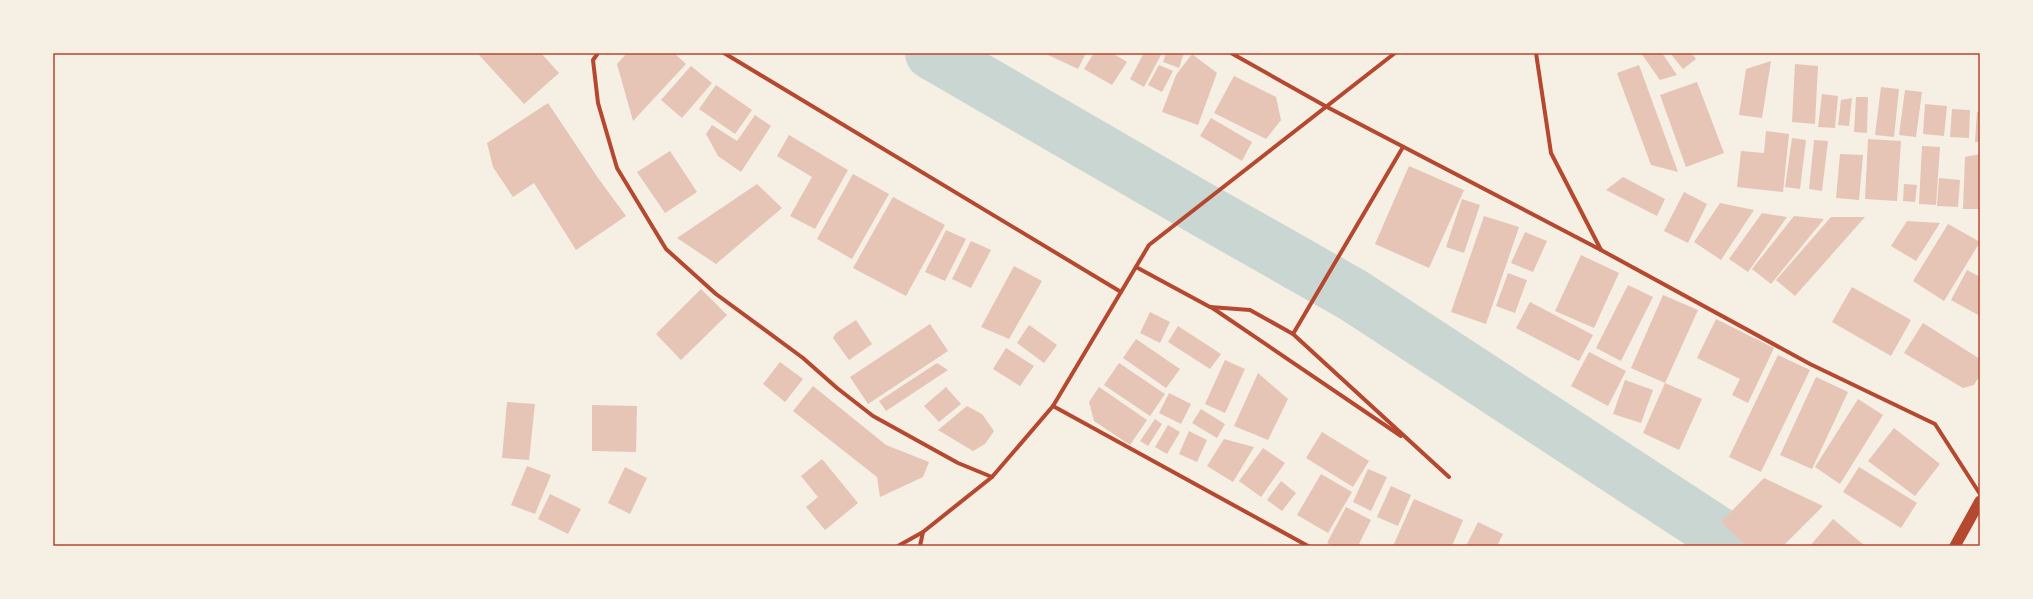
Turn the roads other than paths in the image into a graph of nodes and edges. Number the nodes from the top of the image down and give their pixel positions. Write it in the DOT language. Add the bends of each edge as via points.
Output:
graph roads {
  1 [pos="598,53"];
  2 [pos="724,53"];
  3 [pos="1231,53"];
  4 [pos="1395,53"];
  5 [pos="1536,53"];
  6 [pos="1327,107"];
  7 [pos="1403,147"];
  8 [pos="1601,250"];
  9 [pos="1136,267"];
  10 [pos="1121,292"];
  11 [pos="1210,307"];
  12 [pos="1293,334"];
  13 [pos="1053,406"];
  14 [pos="1412,443"];
  15 [pos="992,477"];
  16 [pos="1449,477"];
  17 [pos="1980,494"];
  18 [pos="1980,501"];
  19 [pos="923,532"];
  20 [pos="898,546"];
  21 [pos="920,546"];
  22 [pos="1308,546"];
  23 [pos="1955,546"];
  1 -- 15 [label="street" via="593,60 598,103 617,168 666,249 716,294 803,358 872,416 958,462"];
  2 -- 10 [label="street"];
  3 -- 6 [label="street"];
  4 -- 6 [label="street"];
  5 -- 8 [label="street" via="1551,153"];
  6 -- 7 [label="street"];
  6 -- 9 [label="street" via="1149,245"];
  7 -- 8 [label="street"];
  7 -- 12 [label="street"];
  8 -- 17 [label="street" via="1810,364 1935,424"];
  9 -- 10 [label="street"];
  9 -- 11 [label="street"];
  10 -- 13 [label="street"];
  11 -- 12 [label="street" via="1250,310"];
  11 -- 14 [label="street"];
  12 -- 14 [label="street"];
  13 -- 15 [label="street"];
  13 -- 22 [label="street"];
  14 -- 16 [label="street"];
  15 -- 19 [label="street"];
  18 -- 23 [label="highway"];
  19 -- 20 [label="street"];
  19 -- 21 [label="street"];
}
